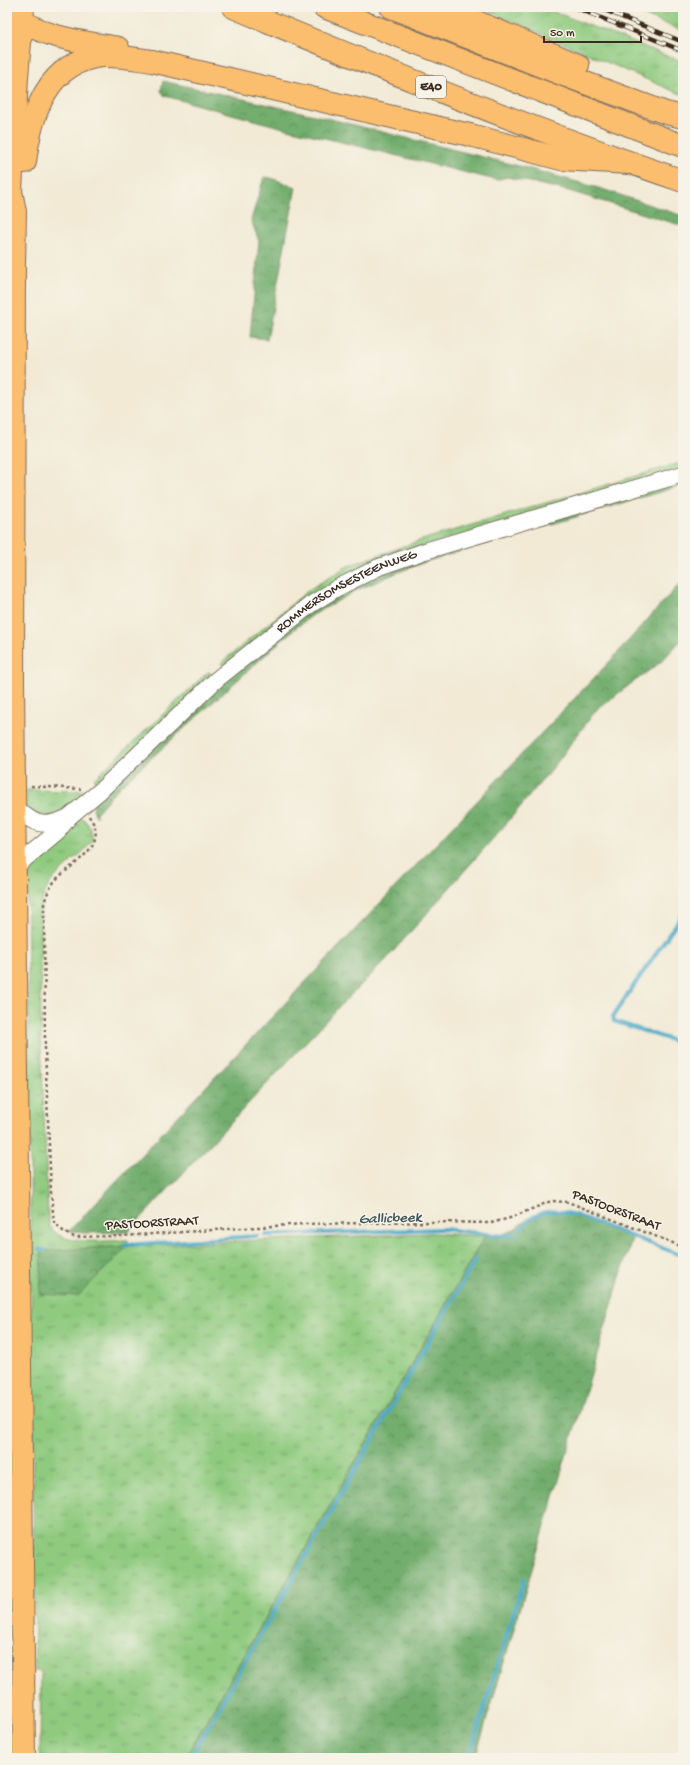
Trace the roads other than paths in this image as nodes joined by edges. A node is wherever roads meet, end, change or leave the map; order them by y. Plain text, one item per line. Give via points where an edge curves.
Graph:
1 (233, 7) edge
2 (324, 7) edge
3 (391, 7) edge
4 (442, 7) edge
5 (18, 12) edge
6 (152, 61) junction
7 (12, 80) edge
8 (683, 116) edge
9 (683, 146) edge
10 (629, 163) junction
11 (683, 182) edge
12 (15, 212) junction
13 (683, 474) edge
14 (14, 806) junction
15 (70, 816) junction
16 (15, 867) junction
17 (24, 1758) edge

1 - 10 highway, E40 via 349,56
2 - 9 highway, E40
3 - 8 highway via 564,75 666,113
4 - 8 highway via 668,104
5 - 6 highway via 44,32 126,50
5 - 7 highway
6 - 10 highway via 474,136 561,159
6 - 12 highway via 98,57 78,62 59,75 46,90 35,114
7 - 12 highway via 11,191
10 - 11 highway, E40
12 - 14 highway
13 - 15 street, ROMMERSOMSESTEENWEG via 425,551 379,567 337,588 310,605 216,680 100,791
14 - 15 street, ROMMERSOMSESTEENWEG via 27,818 42,825 59,822
14 - 16 highway
15 - 16 street, ROMMERSOMSESTEENWEG via 58,831
16 - 17 highway

